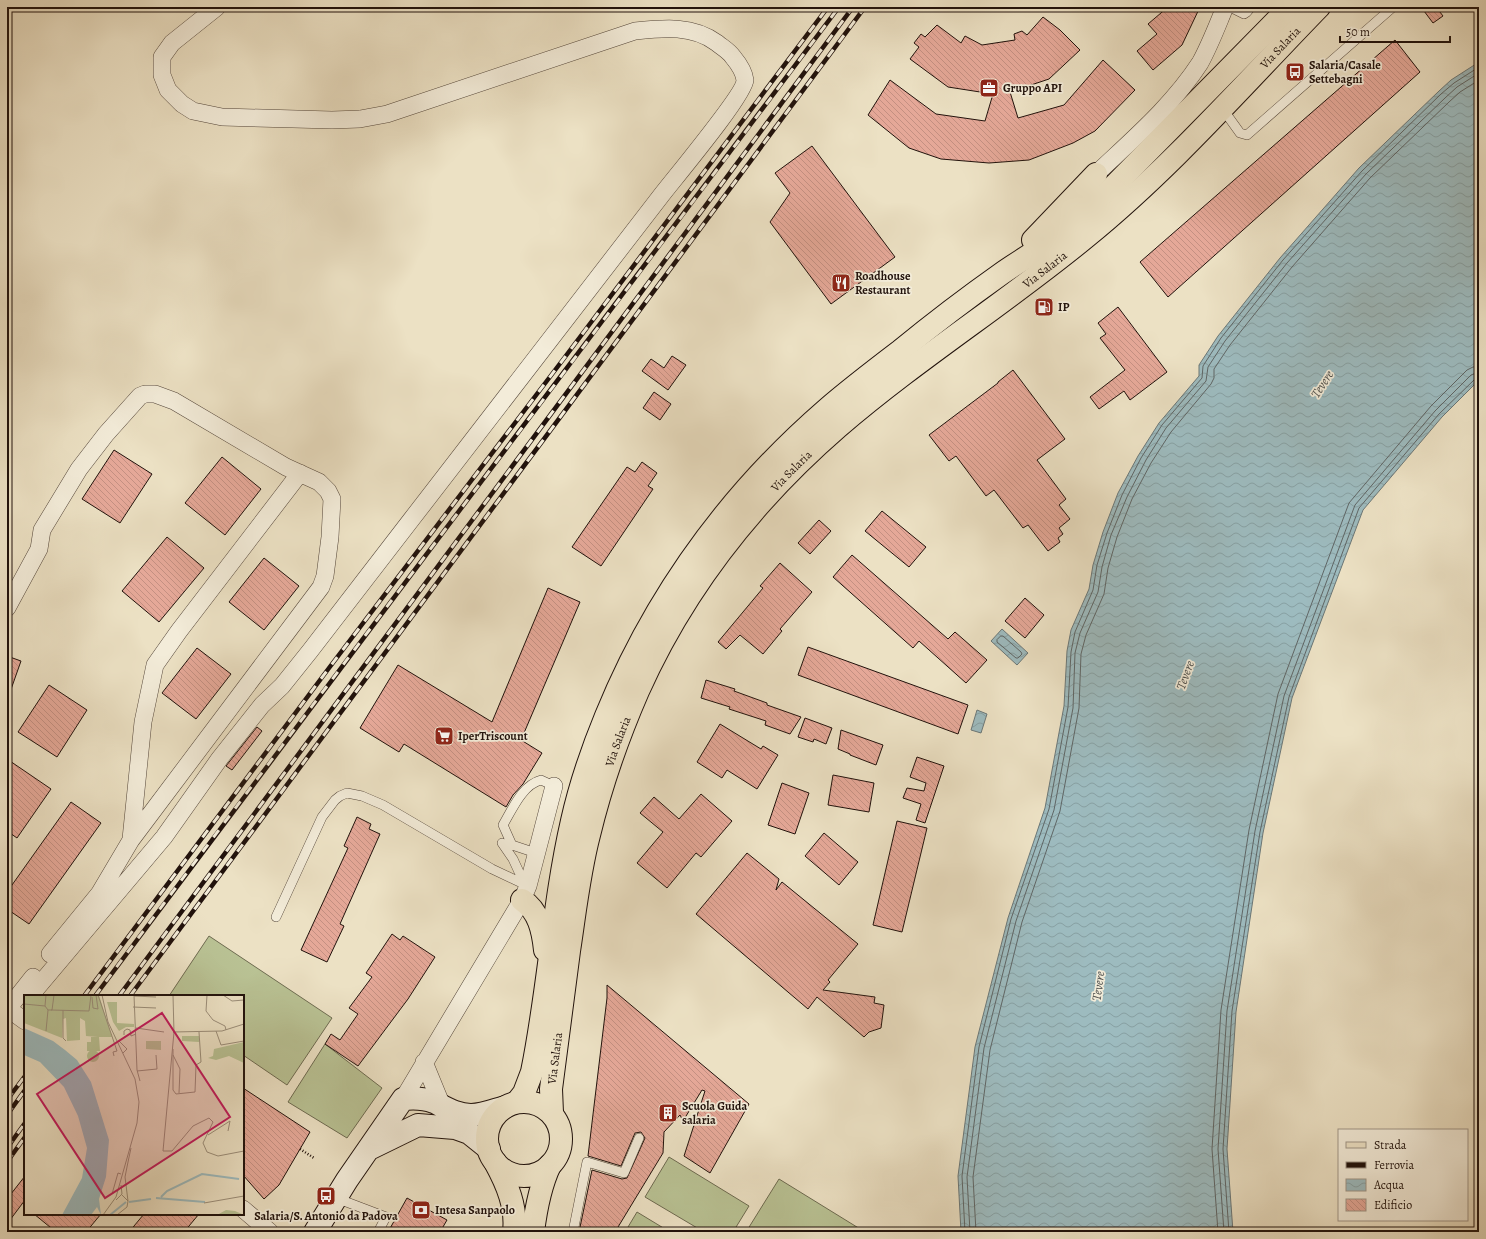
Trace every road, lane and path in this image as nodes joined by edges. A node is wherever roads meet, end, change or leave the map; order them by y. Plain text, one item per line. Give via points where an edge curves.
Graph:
1 (217, 7) edge
2 (1225, 7) edge
3 (1230, 7) edge
4 (1251, 7) edge
5 (1290, 7) edge
6 (1318, 7) edge
7 (1393, 7) edge
8 (1222, 108) junction
9 (1096, 174) joint
10 (1002, 274) junction
11 (300, 473) junction
12 (7, 608) edge
13 (554, 786) joint
14 (131, 840) junction
15 (512, 845) junction
16 (536, 853) junction
17 (525, 893) junction
18 (276, 917) dead end
19 (547, 973) junction
20 (31, 995) edge
21 (24, 1003) edge
22 (7, 1009) edge
23 (24, 1020) edge
24 (424, 1062) junction
25 (403, 1099) junction
26 (511, 1105) junction
27 (447, 1110) junction
28 (552, 1114) junction
29 (639, 1138) dead end
30 (300, 1150) dead end
31 (368, 1150) junction
32 (491, 1155) junction
33 (314, 1158) dead end
34 (550, 1165) junction
35 (336, 1198) junction
36 (244, 1210) edge
37 (270, 1232) edge
38 (315, 1232) edge
39 (378, 1232) edge
40 (514, 1232) edge
41 (533, 1232) edge
42 (573, 1232) edge

1 - 20 street via 172,43 162,57 162,75 168,90 182,104 193,111 222,117 332,120 360,119 387,114 635,31 666,28 693,31 714,41 730,52 745,80 741,91 716,125 310,651 220,758 164,837
2 - 9 street via 1200,62 1170,103
3 - 4 lane via 1244,14
5 - 10 main road, Via Salaria via 1107,193 1045,244
6 - 8 main road, Via Salaria
7 - 8 lane via 1247,135 1240,132
8 - 28 main road, Via Salaria via 1163,169 1089,235 873,398 815,448 750,514 696,586 640,687 612,756 588,836 576,904 551,1089
9 - 10 main road
10 - 19 main road, Via Salaria via 875,370 800,434 726,512 674,585 631,661 595,745 574,810 560,880
11 - 12 street via 174,401 155,394 140,396 79,469 42,530 39,549
11 - 14 street via 155,665 143,722
11 - 14 street via 319,482 332,499 324,582
13 - 15 lane via 541,780 536,781 521,796 503,825
13 - 16 street
14 - 22 street via 98,894
15 - 16 lane
15 - 17 lane via 502,843 514,859
16 - 17 street
17 - 18 lane via 492,869 383,805 347,793 335,800 325,811
17 - 19 main road via 538,919 544,940
17 - 24 street
19 - 26 main road, Via Salaria via 532,1072 524,1094
21 - 22 street
22 - 23 street
24 - 25 street
24 - 27 street via 440,1101
25 - 27 street via 414,1098 432,1102
25 - 31 street
26 - 27 street via 470,1115
26 - 28 main road via 529,1102 542,1106
26 - 32 main road via 497,1114 490,1124 487,1136
28 - 34 main road via 562,1135 561,1148
29 - 42 lane via 624,1173 587,1162
30 - 33 path
31 - 32 street via 418,1126 455,1128 469,1133
31 - 35 street
32 - 34 main road via 504,1170 516,1175 530,1176
32 - 40 main road via 512,1201 515,1215
34 - 41 main road via 540,1190
35 - 38 street
35 - 39 lane via 386,1217
36 - 37 street

